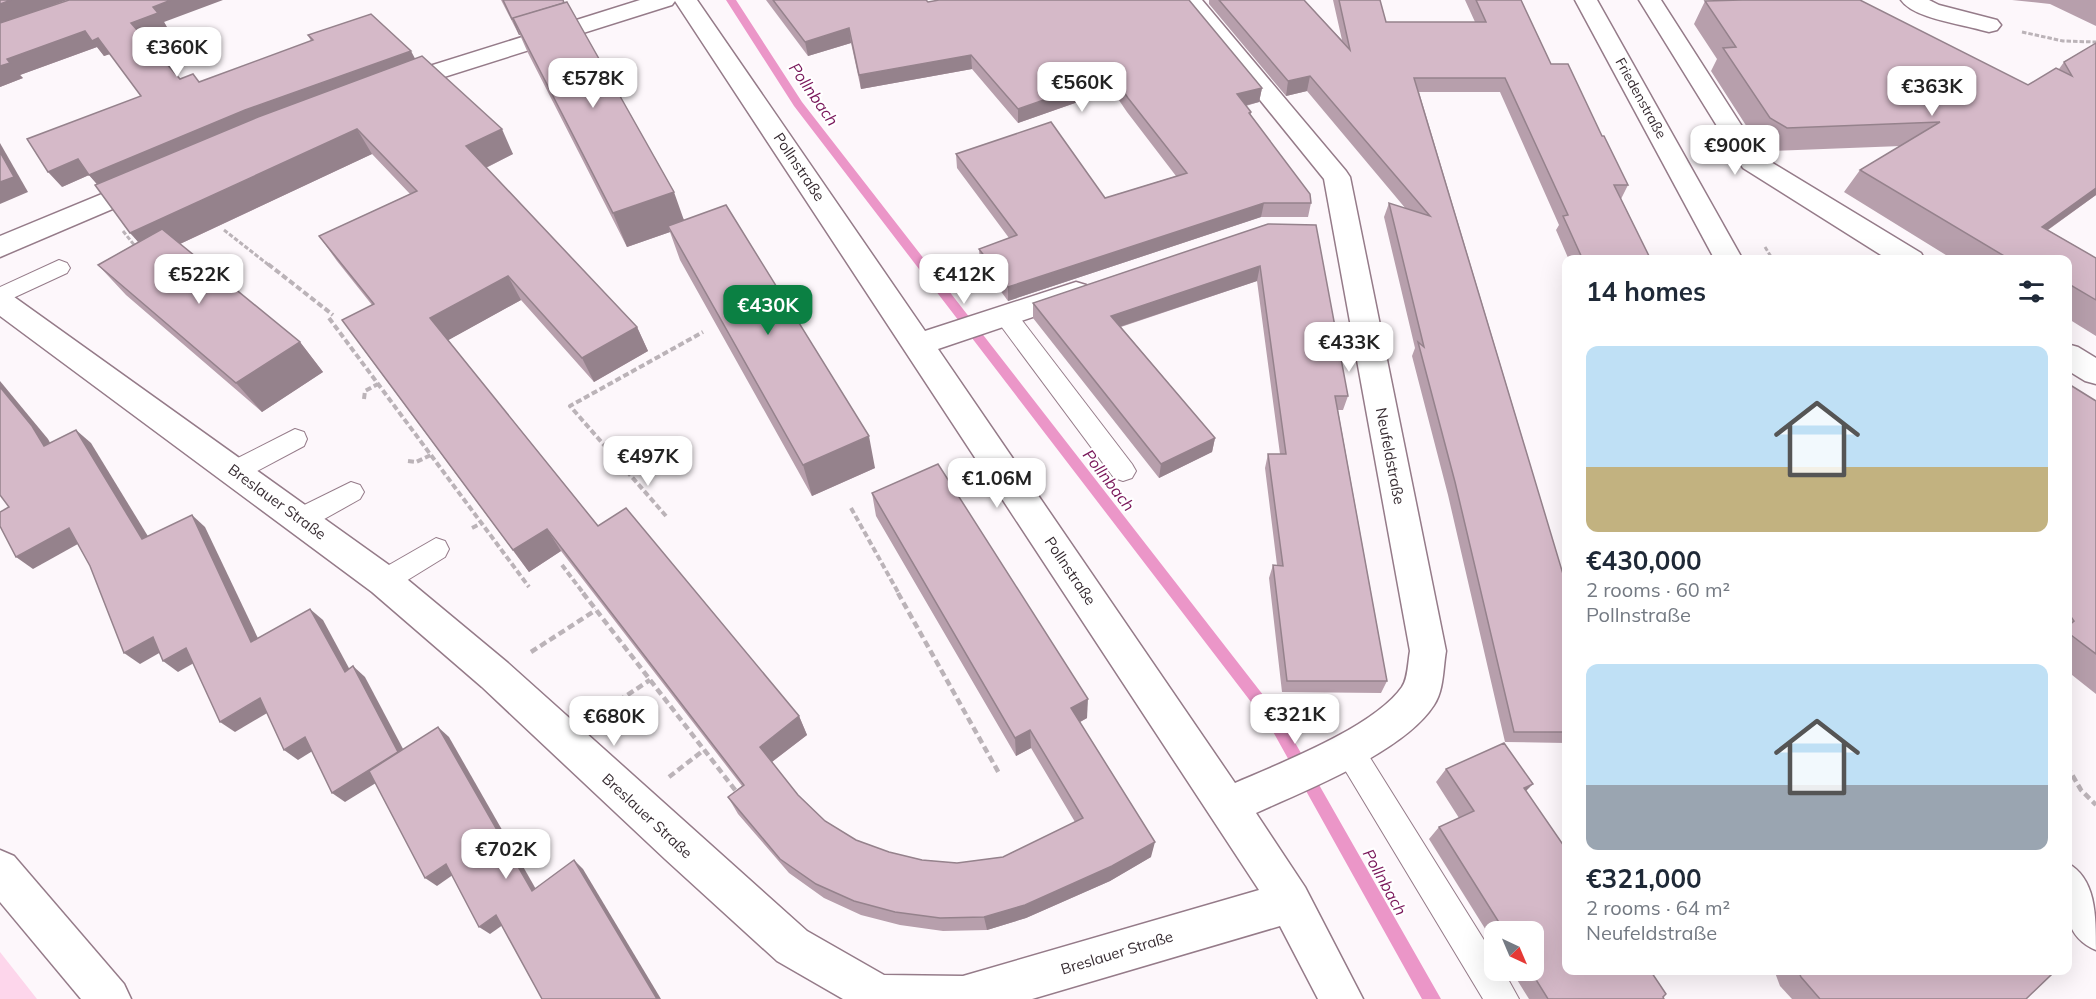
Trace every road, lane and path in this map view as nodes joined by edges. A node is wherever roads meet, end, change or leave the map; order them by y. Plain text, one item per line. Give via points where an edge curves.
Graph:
1 (664, 0) edge
2 (686, 0) edge
3 (1190, 0) edge
4 (1586, 0) edge
5 (1650, 0) edge
6 (1912, 0) edge
7 (1989, 25) joint
8 (2096, 42) edge
9 (371, 94) edge
10 (167, 176) edge
11 (102, 203) junction
12 (224, 230) dead end
13 (0, 247) edge
14 (136, 248) edge
15 (1726, 255) edge
16 (1903, 255) edge
17 (59, 268) dead end
18 (1106, 282) edge
19 (0, 296) edge
20 (0, 301) edge
21 (999, 318) junction
22 (703, 332) edge
23 (920, 344) junction
24 (2072, 358) edge
25 (2096, 373) edge
26 (378, 384) junction
27 (364, 399) dead end
28 (295, 439) dead end
29 (431, 455) junction
30 (408, 461) dead end
31 (235, 471) junction
32 (1123, 471) dead end
33 (351, 492) dead end
34 (851, 508) dead end
35 (666, 516) dead end
36 (301, 519) junction
37 (482, 523) junction
38 (472, 528) edge
39 (436, 549) dead end
40 (562, 566) edge
41 (384, 581) junction
42 (529, 586) dead end
43 (596, 610) junction
44 (495, 675) junction
45 (650, 680) junction
46 (562, 737) junction
47 (1340, 754) junction
48 (1000, 775) dead end
49 (2072, 775) edge
50 (741, 798) edge
51 (2096, 805) edge
52 (1228, 806) junction
53 (0, 870) edge
54 (2072, 891) edge
55 (1290, 902) junction
56 (2096, 928) edge
57 (109, 999) edge
58 (1341, 999) edge
59 (1502, 999) edge

1 - 9 street
2 - 23 street, Pollnstraße
3 - 47 street, Neufeldstraße via 1337,177 1334,229 1428,651 1421,693 1395,721
4 - 15 street, Friedenstraße
5 - 16 street via 1752,162
6 - 7 street via 1931,10
7 - 8 path via 2063,40
10 - 11 street
11 - 13 street
11 - 14 path
12 - 26 path via 331,317
17 - 19 lane
18 - 21 street
20 - 31 street, Breslauer Straße
21 - 23 street
21 - 32 lane
22 - 35 path via 570,406
23 - 52 street, Pollnstraße via 985,447
24 - 25 street
26 - 27 path via 365,391
26 - 29 path
28 - 31 lane
29 - 30 path
29 - 37 path
31 - 36 street, Breslauer Straße
33 - 36 lane
34 - 48 path
36 - 41 street, Breslauer Straße
37 - 38 path
37 - 42 path
39 - 41 lane
40 - 43 path
41 - 44 street, Breslauer Straße
43 - 44 path
43 - 45 path
44 - 46 street, Breslauer Straße
45 - 46 path
45 - 50 path
46 - 55 street, Breslauer Straße via 792,946 880,996 963,998
47 - 52 street, Neufeldstraße
47 - 59 lane
49 - 51 path
52 - 55 street, Pollnstraße
53 - 57 street
54 - 56 street
55 - 58 street, Pollnstraße

